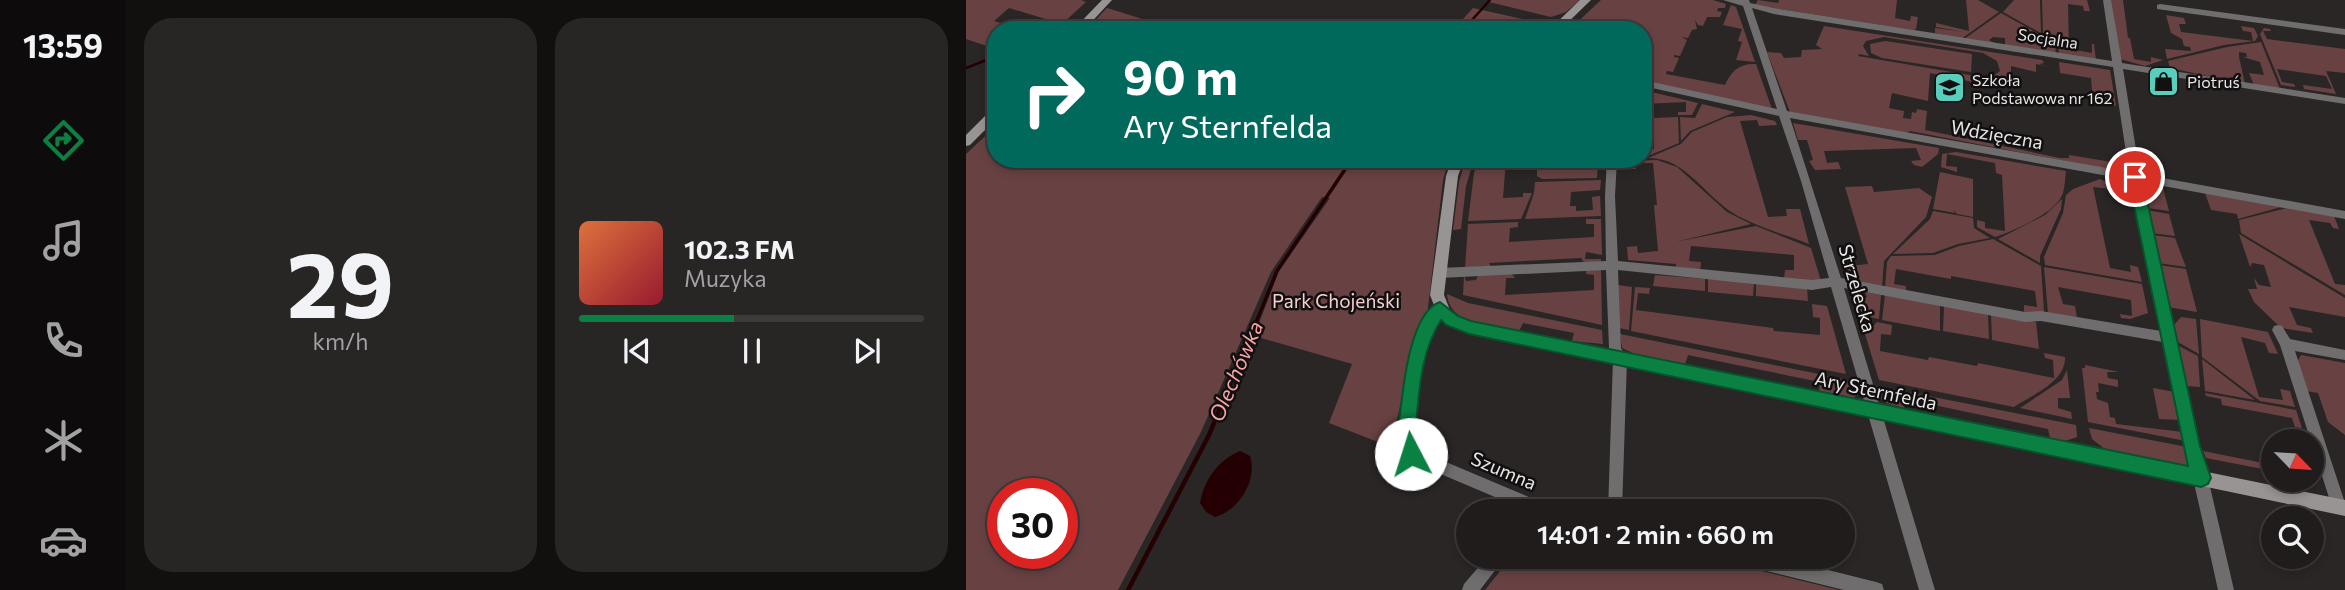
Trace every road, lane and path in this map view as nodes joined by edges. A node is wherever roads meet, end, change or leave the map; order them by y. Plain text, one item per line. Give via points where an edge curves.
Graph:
1 (1107, 0) edge
2 (1586, 0) edge
3 (1727, 0) edge
4 (2107, 0) edge
5 (1746, 3) edge
6 (2160, 7) dead end
7 (1087, 21) edge
8 (1564, 21) edge
9 (2345, 32) edge
10 (2117, 65) junction
11 (1652, 85) edge
12 (2345, 101) edge
13 (1785, 113) junction
14 (987, 121) edge
15 (966, 142) edge
16 (1455, 168) edge
17 (1612, 168) edge
18 (2135, 177) junction
19 (2345, 215) edge
20 (1613, 265) junction
21 (1440, 273) junction
22 (1836, 282) junction
23 (1440, 309) junction
24 (2278, 330) dead end
25 (2169, 338) junction
26 (2286, 344) junction
27 (2345, 355) edge
28 (1620, 359) junction
29 (1874, 411) junction
30 (1405, 445) joint
31 (2201, 478) junction
32 (1517, 499) edge
33 (1615, 499) edge
34 (2342, 507) edge
35 (1487, 569) edge
36 (1791, 569) edge
37 (1470, 590) edge
38 (1877, 590) edge
39 (1927, 590) edge
40 (2226, 590) edge

1 - 7 street
2 - 8 street
3 - 5 street
4 - 10 street
5 - 10 street, Socjalna
5 - 13 street, Strzelecka
6 - 9 street
10 - 12 street, Socjalna
10 - 18 street
11 - 13 street, Wdzięczna
13 - 18 street, Wdzięczna
13 - 22 street, Strzelecka
14 - 15 street
16 - 21 street
17 - 20 street
18 - 19 street, Wdzięczna
18 - 25 street
20 - 21 street
20 - 22 street via 1812,285
20 - 28 street via 1615,348
21 - 23 street
22 - 25 street
22 - 29 street, Strzelecka
23 - 28 street, Ary Sternfelda via 1462,326
23 - 30 street via 1421,340
24 - 26 street
25 - 31 street
26 - 27 street
26 - 34 street
28 - 29 street, Ary Sternfelda
28 - 33 street
29 - 31 street, Ary Sternfelda
29 - 39 street, Strzelecka
30 - 32 street, Szumna via 1415,456
31 - 34 street, Ary Sternfelda
31 - 40 street
35 - 37 street
36 - 38 street

